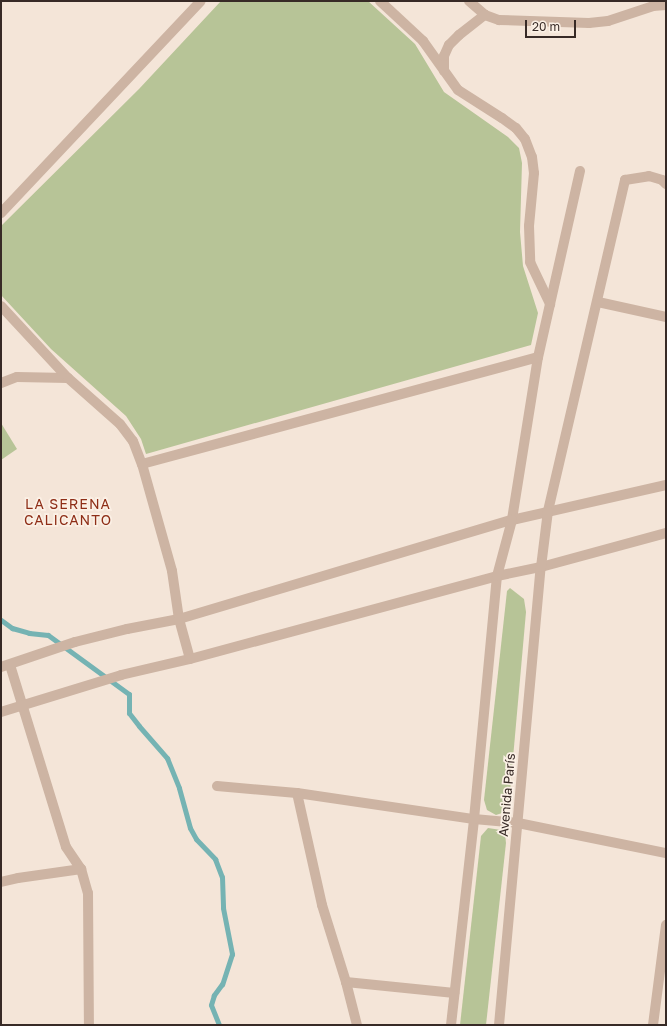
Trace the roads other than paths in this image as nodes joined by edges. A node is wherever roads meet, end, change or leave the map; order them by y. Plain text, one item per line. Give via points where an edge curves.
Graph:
1 (201, 1) edge
2 (380, 1) edge
3 (469, 1) edge
4 (666, 5) edge
5 (485, 15) junction
6 (444, 71) junction
7 (580, 171) dead end
8 (666, 184) edge
9 (1, 214) edge
10 (598, 302) junction
11 (550, 304) junction
12 (1, 306) edge
13 (666, 317) edge
14 (538, 357) junction
15 (68, 378) junction
16 (1, 382) edge
17 (142, 464) junction
18 (666, 485) edge
19 (548, 511) junction
20 (512, 520) junction
21 (666, 533) edge
22 (541, 567) junction
23 (497, 576) junction
24 (179, 619) junction
25 (190, 659) junction
26 (5, 666) edge
27 (22, 706) junction
28 (1, 712) edge
29 (217, 786) dead end
30 (297, 793) junction
31 (474, 819) junction
32 (518, 823) junction
33 (666, 853) edge
34 (81, 869) junction
35 (1, 882) edge
36 (666, 925) edge
37 (346, 982) junction
38 (454, 993) junction
39 (89, 1025) edge
40 (357, 1025) edge
41 (451, 1025) edge
42 (498, 1025) edge
43 (653, 1025) edge

1 - 9 street
2 - 6 street via 423,41
3 - 5 street
4 - 5 street via 653,6 588,24 498,20
5 - 6 street via 449,45 444,56
6 - 11 street via 458,90 516,128 525,140 532,157 534,173 529,226 530,262
7 - 11 street
8 - 10 street, Avenida París via 649,176 625,180
10 - 13 street
10 - 19 street, Avenida París
11 - 14 street
12 - 15 street
14 - 17 street
14 - 20 street
15 - 16 street via 17,377
15 - 17 street via 120,424 133,441
17 - 24 street via 172,570
18 - 19 street
19 - 20 street
19 - 22 street, Avenida París
20 - 23 street
20 - 24 street
21 - 22 street
22 - 23 street
22 - 32 street, Avenida París
23 - 25 street
23 - 31 street
24 - 25 street
24 - 26 street via 75,642
25 - 27 street via 121,675
26 - 27 street
27 - 28 street
27 - 34 street via 66,847
29 - 30 street
30 - 31 street
30 - 37 street via 322,905
31 - 32 street
31 - 38 street
32 - 33 street
32 - 42 street, Avenida París
34 - 35 street
34 - 39 street via 88,893
36 - 43 street
37 - 38 street
37 - 40 street
38 - 41 street

